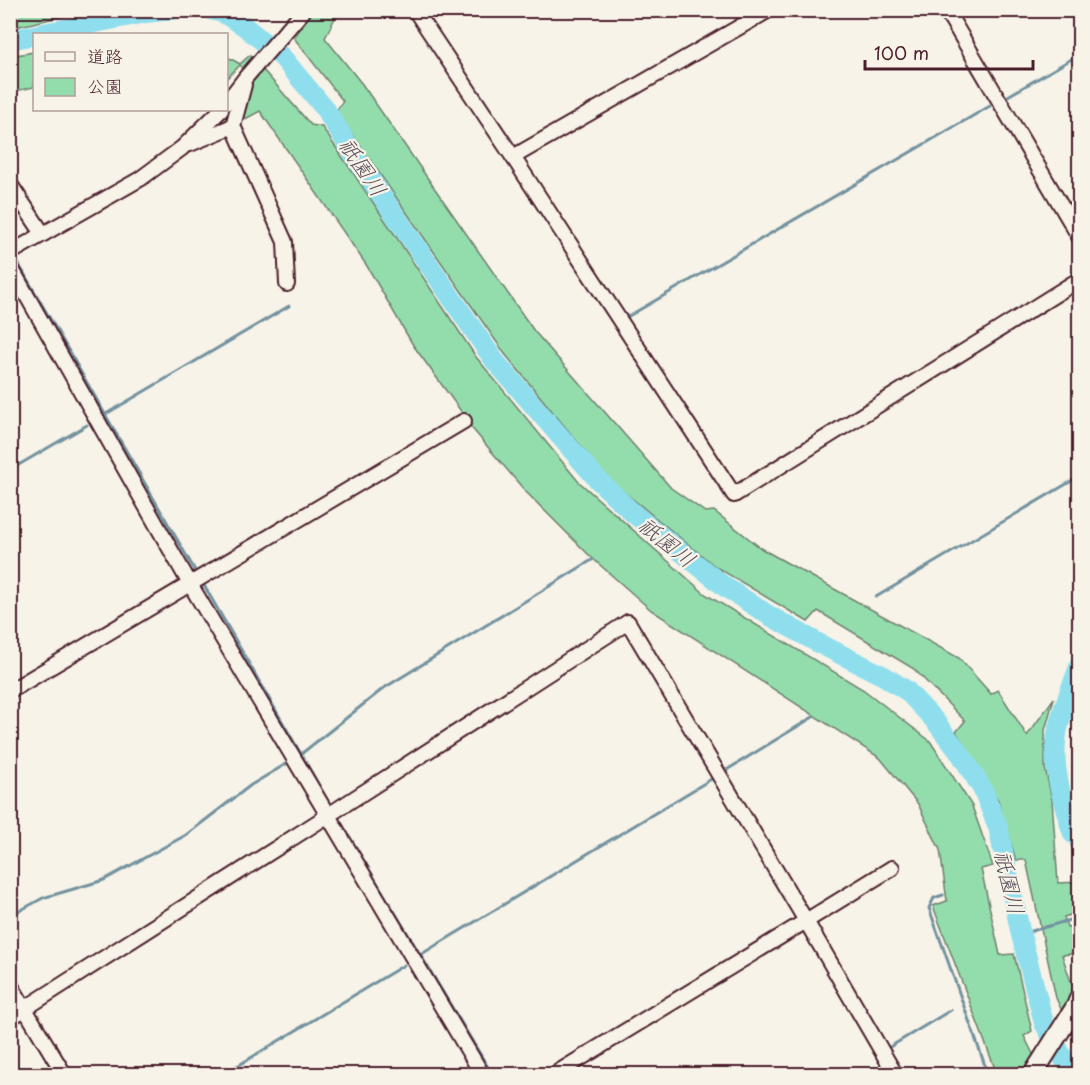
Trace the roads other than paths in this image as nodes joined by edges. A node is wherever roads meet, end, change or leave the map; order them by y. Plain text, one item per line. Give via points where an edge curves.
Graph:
1 (415, 10) edge
2 (769, 10) edge
3 (946, 10) edge
4 (297, 13) edge
5 (246, 77) junction
6 (228, 100) edge
7 (220, 111) edge
8 (233, 126) junction
9 (182, 148) junction
10 (513, 157) junction
11 (10, 184) edge
12 (43, 234) junction
13 (1080, 238) edge
14 (10, 253) edge
15 (10, 266) edge
16 (1080, 279) edge
17 (287, 284) dead end
18 (464, 421) dead end
19 (190, 584) junction
20 (10, 690) edge
21 (333, 813) junction
22 (892, 868) dead end
23 (806, 921) junction
24 (10, 984) edge
25 (1080, 996) edge
26 (26, 1009) junction
27 (10, 1018) edge
28 (64, 1074) edge
29 (482, 1074) edge
30 (555, 1074) edge
31 (895, 1074) edge
32 (1033, 1074) edge

1 - 10 street
2 - 10 street
3 - 13 street
4 - 5 street
5 - 6 street
5 - 8 street
7 - 9 street
8 - 9 street
8 - 17 street via 285,242
9 - 12 street via 140,179
10 - 16 street via 734,495
11 - 12 street
12 - 14 street
15 - 19 street
18 - 19 street
19 - 20 street
19 - 21 street
21 - 23 street via 628,622
21 - 26 street
21 - 29 street
22 - 23 street
23 - 30 street
23 - 31 street
24 - 26 street
25 - 32 main road
26 - 27 street
26 - 28 street

